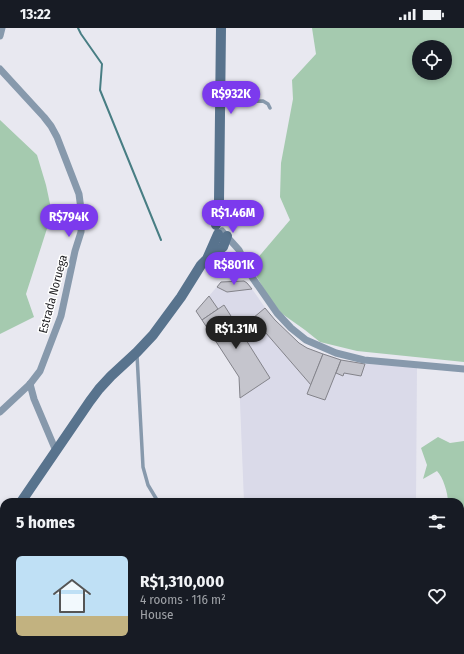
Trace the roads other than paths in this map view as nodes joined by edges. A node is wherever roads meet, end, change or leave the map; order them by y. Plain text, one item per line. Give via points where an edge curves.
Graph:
1 (2, 28) edge
2 (221, 28) edge
3 (0, 36) edge
4 (0, 69) edge
5 (220, 103) junction
6 (270, 108) dead end
7 (220, 231) junction
8 (204, 262) junction
9 (137, 352) junction
10 (464, 369) edge
11 (30, 384) junction
12 (0, 412) edge
13 (56, 452) junction
14 (24, 498) edge
15 (155, 498) edge
16 (371, 654) edge
17 (375, 654) edge

1 - 3 street
2 - 5 main road
4 - 11 street, Estrada Noruega via 51,126 79,194 82,217 81,232 61,316 40,371
5 - 6 lane via 263,101
5 - 7 main road
7 - 8 main road via 202,255
7 - 8 main road via 223,247
7 - 10 street via 239,250 252,277 277,313 306,340 336,353 364,360
8 - 9 main road via 159,328
9 - 13 main road via 99,389
9 - 15 lane via 143,467
11 - 12 street, Estrada Noruega
11 - 13 street
13 - 14 main road
16 - 17 street

